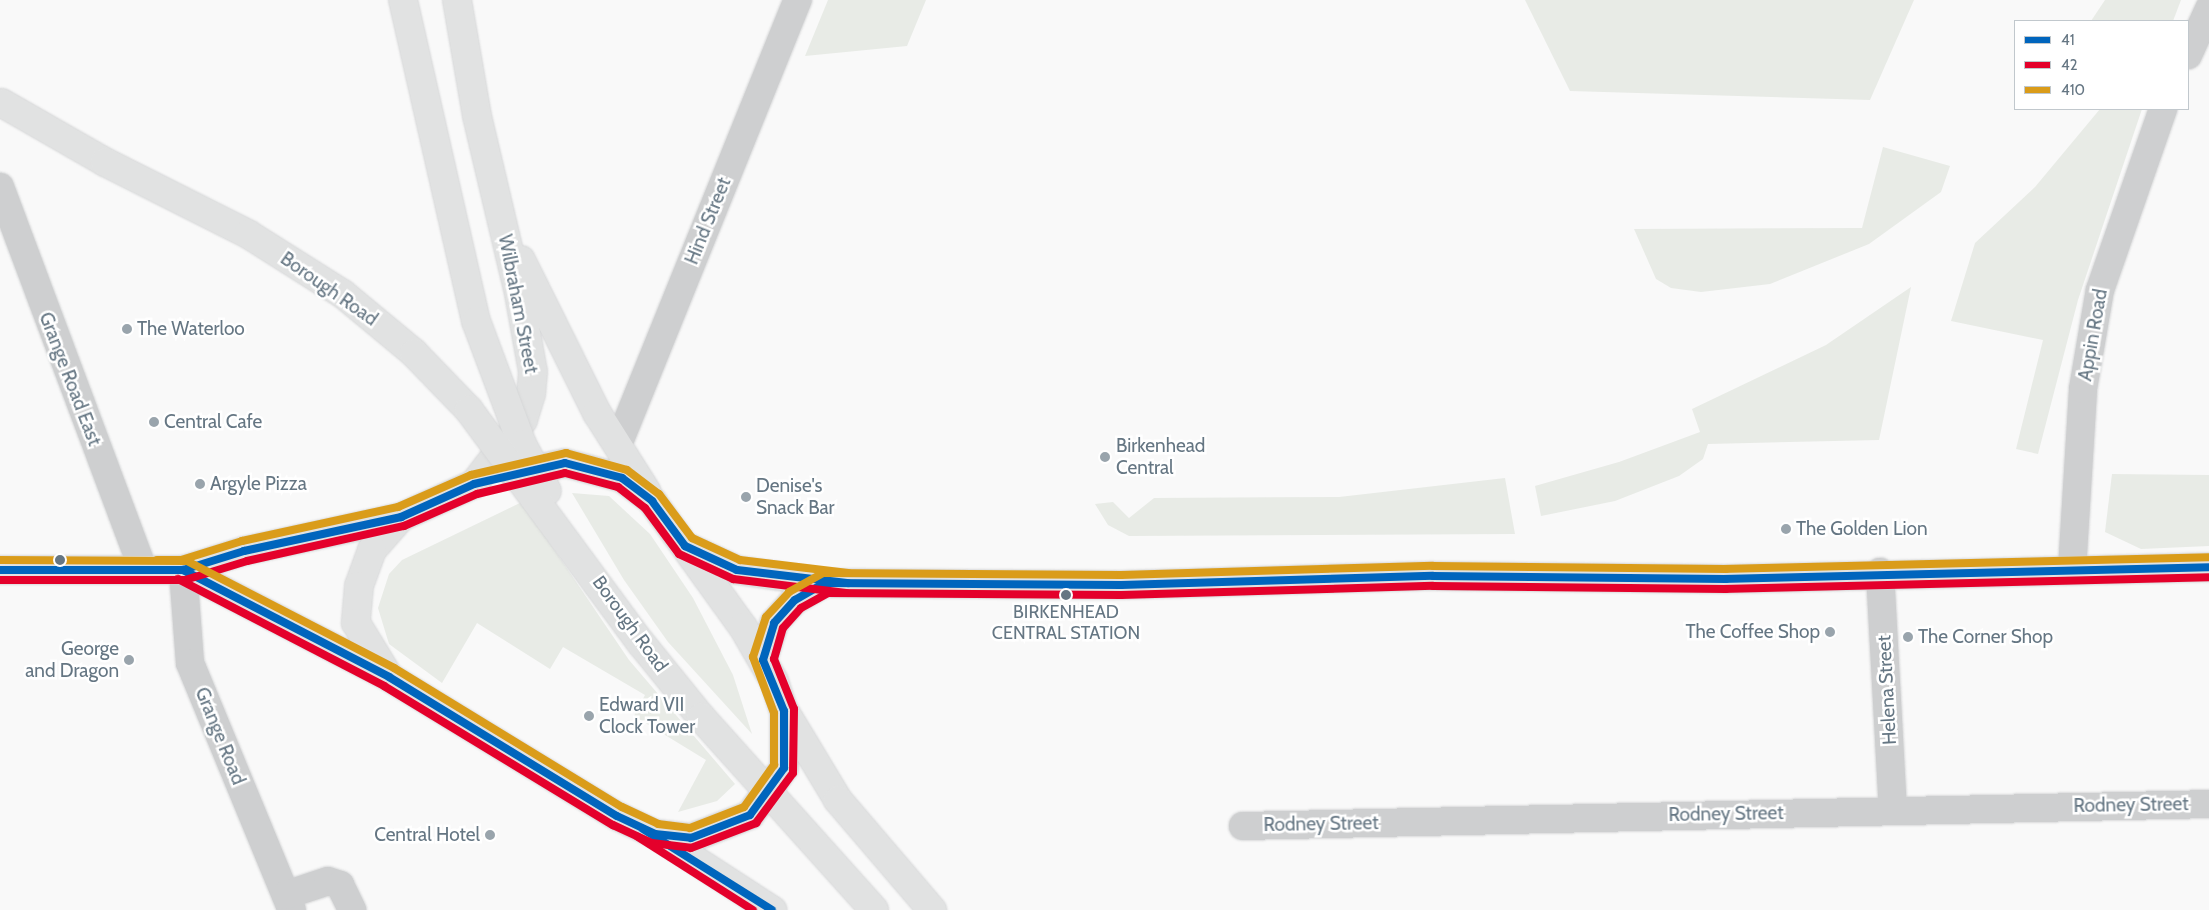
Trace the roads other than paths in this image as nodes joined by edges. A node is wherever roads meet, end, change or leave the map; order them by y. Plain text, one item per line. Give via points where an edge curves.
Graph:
1 (403, 0) edge
2 (457, 0) edge
3 (798, 0) edge
4 (2209, 9) edge
5 (2189, 53) edge
6 (1, 102) edge
7 (2163, 110) edge
8 (0, 188) edge
9 (502, 223) junction
10 (619, 442) junction
11 (474, 484) junction
12 (652, 501) junction
13 (401, 517) junction
14 (685, 546) junction
15 (585, 563) junction
16 (2209, 567) edge
17 (143, 569) junction
18 (0, 570) edge
19 (183, 570) junction
20 (2072, 570) junction
21 (1880, 572) junction
22 (825, 583) junction
23 (762, 660) junction
24 (389, 677) junction
25 (784, 711) junction
26 (2209, 804) edge
27 (1893, 809) junction
28 (1244, 826) dead end
29 (655, 834) junction
30 (289, 902) edge
31 (352, 910) edge
32 (772, 910) edge
33 (874, 910) edge
34 (932, 910) edge

1 - 15 main road, Borough Road, bridge via 416,74 476,320 522,444
2 - 9 main road via 477,116
3 - 10 street, Hind Street
4 - 5 street
6 - 15 main road, Borough Road, bridge via 105,162 248,234 343,294 414,353 469,410
7 - 20 street, Appin Road via 2100,290 2084,389
8 - 17 street, Grange Road East
9 - 10 main road, Wilbraham Street via 597,412
9 - 11 main road, Wilbraham Street via 533,372 531,394 523,420
10 - 12 main road, Wilbraham Street
11 - 12 main road via 565,463 622,478
11 - 13 main road, Wilbraham Street
12 - 14 main road
13 - 19 main road via 244,551
13 - 24 main road via 372,550 359,586 356,623
14 - 22 main road via 737,570
14 - 23 main road
15 - 33 main road, Borough Road, bridge via 641,643 702,717
16 - 20 main road
17 - 18 main road
17 - 19 main road
19 - 24 main road
19 - 30 street, Grange Road via 190,663
20 - 21 main road
21 - 22 main road via 1726,579 1432,576 1121,584
21 - 27 street, Helena Street
22 - 23 main road via 795,600 774,623
23 - 25 main road
24 - 29 main road via 617,816
25 - 29 main road via 784,768 750,815 691,838
25 - 34 main road via 838,800
26 - 27 street, Rodney Street
27 - 28 street, Rodney Street
29 - 32 main road
30 - 31 street, Grange Road via 328,882 340,885

